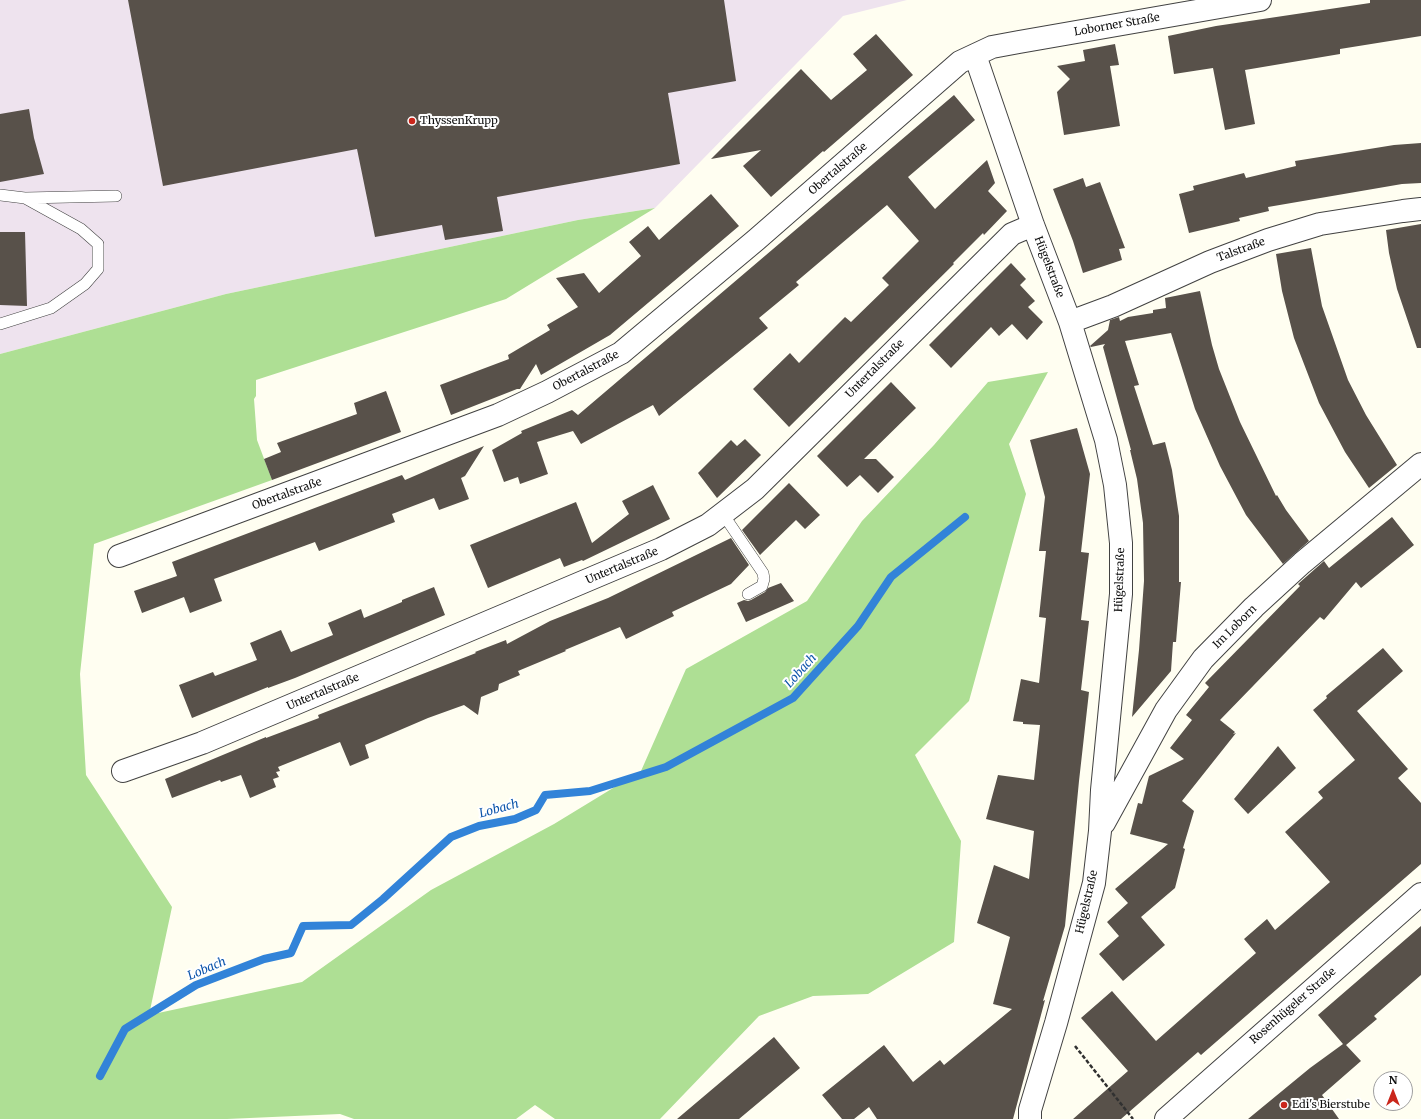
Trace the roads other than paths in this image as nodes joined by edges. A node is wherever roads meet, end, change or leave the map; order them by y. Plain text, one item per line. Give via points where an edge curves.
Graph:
1 (1260, 0) edge
2 (1217, 4) edge
3 (975, 54) junction
4 (0, 195) edge
5 (116, 196) dead end
6 (25, 198) junction
7 (1421, 209) edge
8 (1033, 225) junction
9 (1070, 322) junction
10 (0, 324) edge
11 (1421, 464) edge
12 (723, 514) junction
13 (119, 556) dead end
14 (748, 594) dead end
15 (123, 771) dead end
16 (1100, 831) junction
17 (1421, 894) edge
18 (1030, 1119) edge
19 (1166, 1119) edge

1 - 2 street, Loborner Straße
2 - 3 street, Loborner Straße via 1019,42
3 - 8 street, Hügelstraße
3 - 13 street, Obertalstraße via 960,62 756,240 620,353 498,415
4 - 6 lane
5 - 6 lane
6 - 10 lane via 81,229 98,244 98,269 85,284 51,308
7 - 9 street, Talstraße via 1320,224 1268,240
8 - 9 street, Hügelstraße
8 - 12 street, Untertalstraße via 1012,234 754,489
9 - 16 street, Hügelstraße via 1106,440 1115,485 1121,543 1121,594
11 - 16 street, Im Loborn via 1302,563 1203,659 1166,710
12 - 14 lane via 763,573 762,586
12 - 15 street, Untertalstraße via 708,525 661,549 209,740
16 - 18 street, Hügelstraße via 1094,883 1030,1110
17 - 19 street, Rosenhügeler Straße

